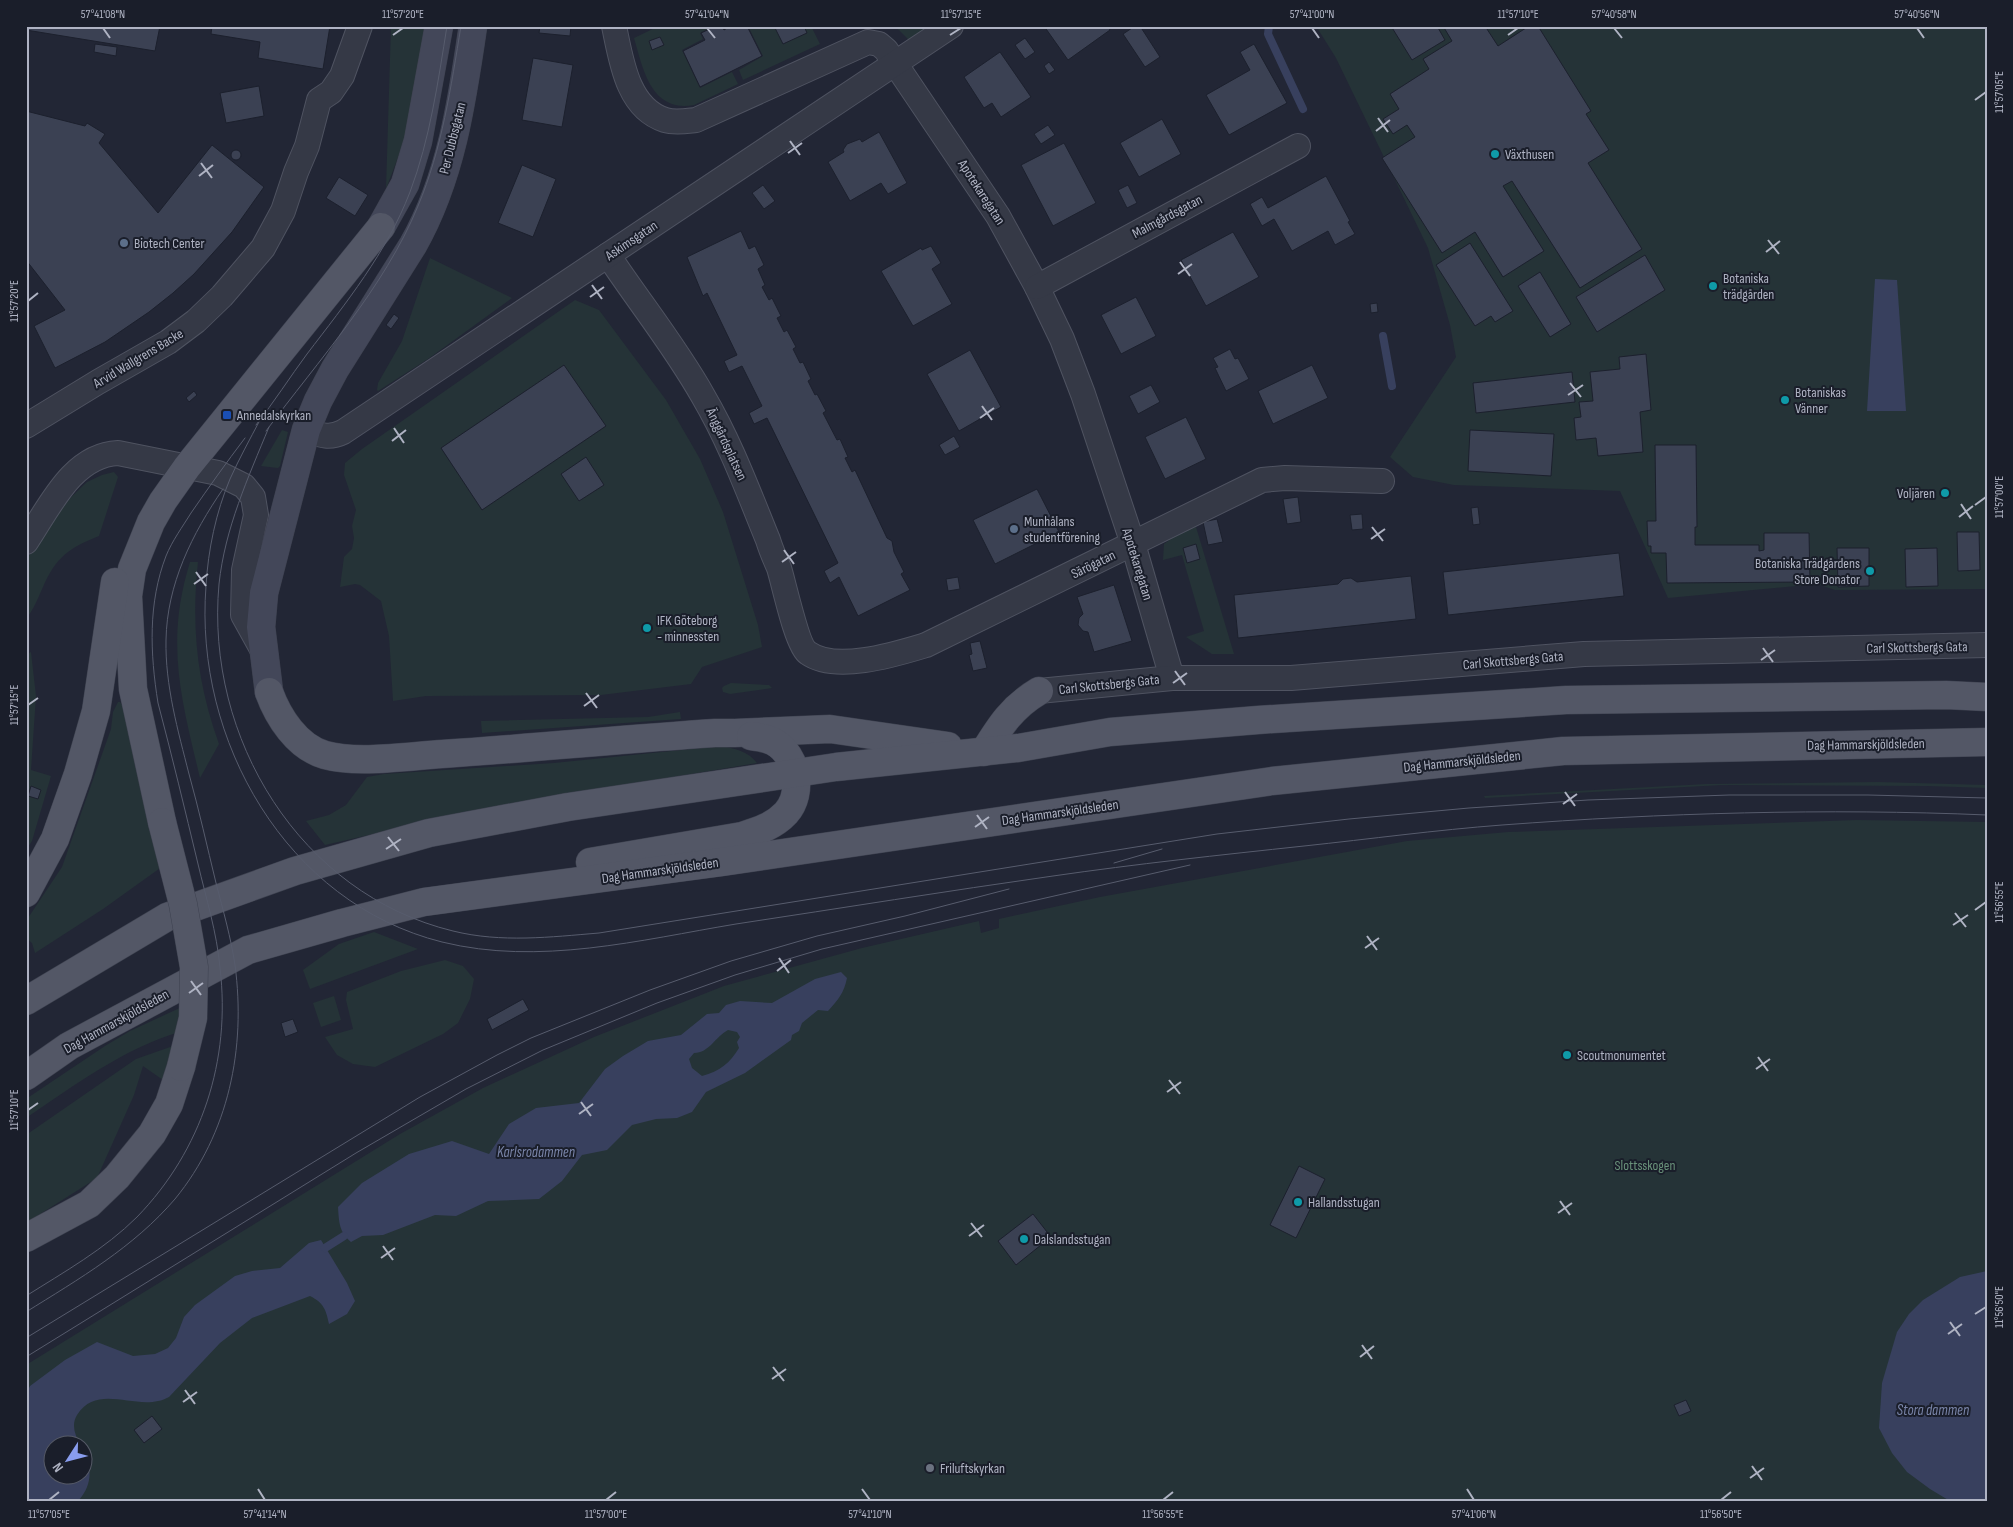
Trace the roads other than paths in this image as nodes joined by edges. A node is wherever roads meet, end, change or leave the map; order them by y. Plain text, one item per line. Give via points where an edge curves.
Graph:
1 (360, 26) edge
2 (439, 26) edge
3 (472, 26) edge
4 (614, 26) edge
5 (951, 26) edge
6 (896, 63) junction
7 (1298, 146) dead end
8 (608, 255) junction
9 (1037, 287) junction
10 (26, 426) edge
11 (306, 430) junction
12 (187, 467) junction
13 (1382, 481) dead end
14 (163, 501) junction
15 (26, 542) edge
16 (1133, 544) junction
17 (1987, 645) edge
18 (263, 651) junction
19 (807, 653) joint
20 (1172, 678) junction
21 (1987, 680) edge
22 (1039, 691) joint
23 (1946, 695) junction
24 (1987, 697) edge
25 (735, 734) junction
26 (1987, 742) edge
27 (984, 752) junction
28 (795, 774) junction
29 (511, 891) junction
30 (26, 893) edge
31 (26, 1000) edge
32 (26, 1076) edge
33 (26, 1238) edge

1 - 10 street, Arvid Wallgrens Backe via 342,76 331,92 319,100 307,146 283,211 263,248 196,321 168,342
2 - 12 main road via 418,142 405,184 380,227
3 - 11 main road, Per Dubbsgatan via 464,87 437,194 413,245 335,369
4 - 6 street, Apotekaregatan via 624,70 640,102 654,114 679,122 696,120 868,42 878,44
5 - 6 street, Askimsgatan
6 - 8 street, Askimsgatan
6 - 9 street, Apotekaregatan via 998,216
7 - 9 street, Malmgårdsgatan
8 - 11 street, Askimsgatan via 342,432 333,437
8 - 19 street, Änggårdsplatsen via 703,395 734,454 778,568 800,642
9 - 16 street, Apotekaregatan via 1080,386
11 - 18 main road, Per Dubbsgatan via 264,593
12 - 14 main road
12 - 15 street via 118,453 89,461 61,490
12 - 18 street via 218,473 244,486 254,497 256,514 244,570 243,615
13 - 16 street, Särögatan via 1262,480
14 - 30 main road via 139,520 118,565 96,710 56,840
14 - 33 main road, bridge via 132,569 128,596 133,689 183,904 194,967 193,1018 168,1104 152,1134 117,1177 89,1204
16 - 19 street, Särögatan via 926,645 854,661 835,662
16 - 20 street, Apotekaregatan
17 - 20 street, Carl Skottsbergs Gata via 1584,654 1291,678
18 - 25 main road, Per Dubbsgatan via 269,692 278,714 306,745 324,755 351,758 458,753
20 - 22 street, Carl Skottsbergs Gata
21 - 23 main road
22 - 27 main road via 1004,720
23 - 24 main road
23 - 27 main road via 1566,700 1126,731
25 - 27 main road via 830,729
25 - 28 main road via 774,742 790,758
26 - 29 main road, Dag Hammarskjöldsleden via 1562,751 1272,780
27 - 28 main road
28 - 29 main road via 794,801 777,822 764,829 742,836 561,867
28 - 31 main road via 568,806 439,831 295,870 166,917
29 - 32 main road, Dag Hammarskjöldsleden via 424,902 248,950 68,1046

